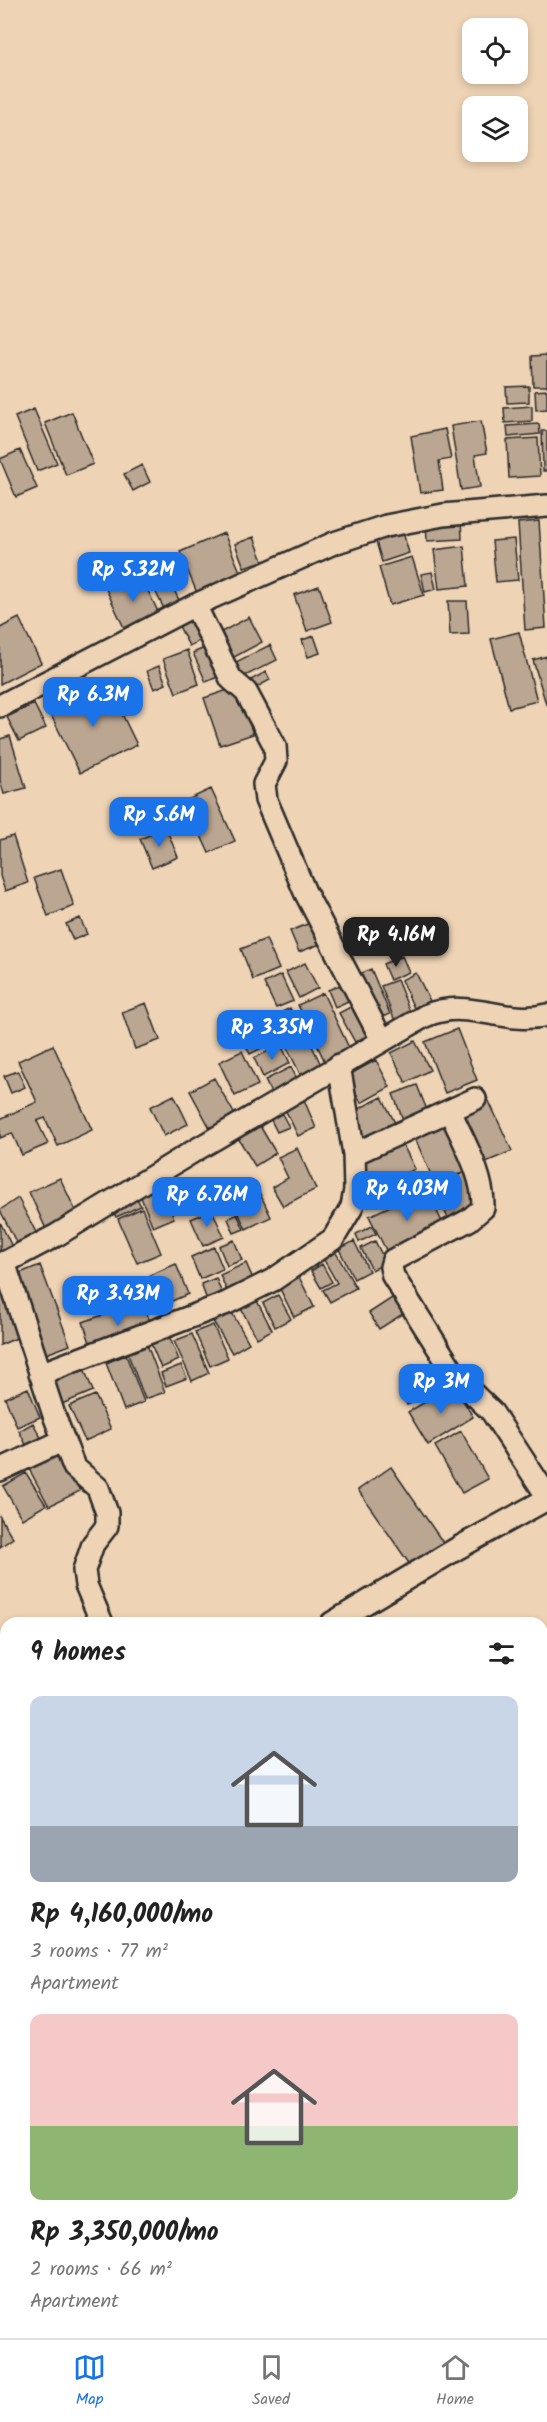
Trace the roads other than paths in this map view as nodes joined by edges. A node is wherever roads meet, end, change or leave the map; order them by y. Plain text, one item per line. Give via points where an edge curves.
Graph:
1 (547, 506) edge
2 (195, 605) junction
3 (0, 706) edge
4 (547, 1015) edge
5 (382, 1040) junction
6 (339, 1065) junction
7 (475, 1099) dead end
8 (450, 1111) junction
9 (354, 1154) junction
10 (2, 1263) edge
11 (40, 1374) junction
12 (63, 1440) junction
13 (0, 1470) edge
14 (547, 1497) edge
15 (99, 1617) edge
16 (342, 1617) edge

1 - 2 street via 443,515 386,525 334,543
2 - 3 street
2 - 5 street via 231,679 246,692 274,746 276,761 264,784 266,800 305,892
4 - 5 street via 527,1018 450,1008 425,1016
5 - 6 street
6 - 9 street
6 - 10 street via 57,1235
7 - 8 street
8 - 9 street
8 - 14 street via 480,1180 483,1208 469,1220 393,1260 390,1267 456,1378 492,1412
9 - 11 street via 352,1207 333,1239 314,1254 227,1304
10 - 11 street
11 - 12 street
12 - 13 street
12 - 15 street via 74,1467 98,1488 109,1518 93,1544 84,1570 86,1586
14 - 16 street

